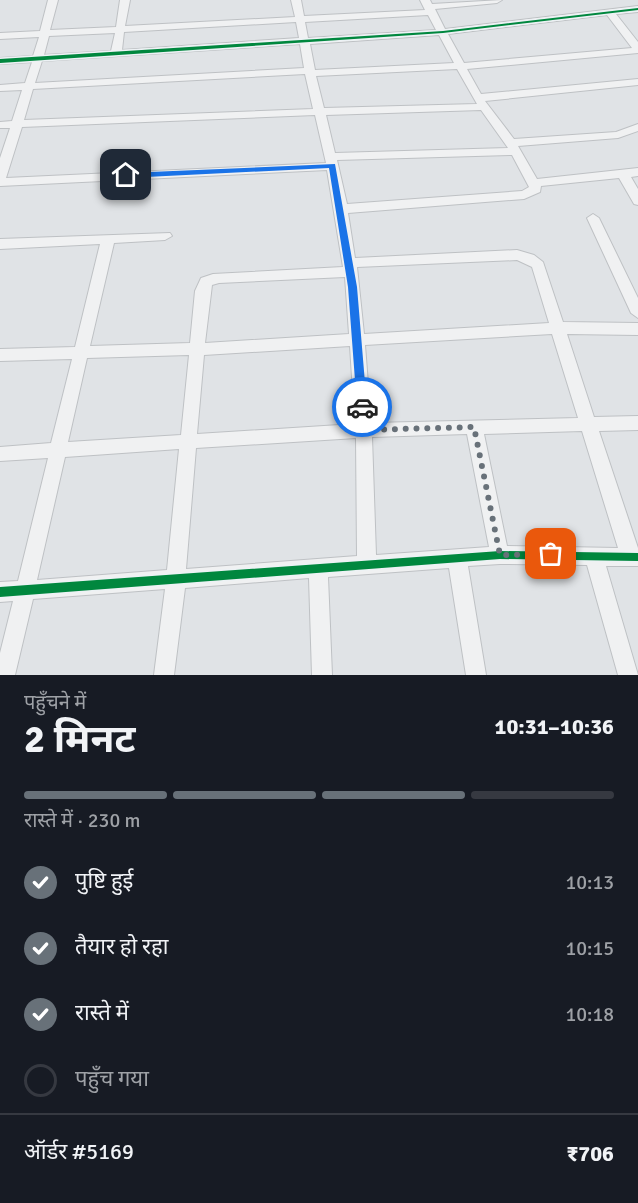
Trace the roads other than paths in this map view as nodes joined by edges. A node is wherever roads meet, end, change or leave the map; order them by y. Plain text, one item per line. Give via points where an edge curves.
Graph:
1 (53, 0) edge
2 (125, 0) edge
3 (296, 0) edge
4 (496, 0) edge
5 (428, 6) edge
6 (638, 9) edge
7 (610, 13) junction
8 (300, 20) junction
9 (120, 29) junction
10 (442, 32) junction
11 (45, 33) junction
12 (0, 36) edge
13 (304, 40) junction
14 (638, 50) edge
15 (116, 53) junction
16 (38, 58) junction
17 (0, 61) edge
18 (463, 66) junction
19 (310, 72) junction
20 (638, 82) edge
21 (29, 87) junction
22 (0, 88) edge
23 (482, 103) junction
24 (320, 112) junction
25 (17, 124) junction
26 (0, 125) edge
27 (638, 127) edge
28 (514, 147) junction
29 (332, 161) junction
30 (638, 172) edge
31 (622, 173) junction
32 (0, 180) edge
33 (534, 183) junction
34 (638, 201) edge
35 (341, 209) junction
36 (592, 218) dead end
37 (165, 236) dead end
38 (108, 238) junction
39 (1, 246) edge
40 (350, 267) junction
41 (638, 313) edge
42 (557, 328) junction
43 (638, 329) edge
44 (357, 341) junction
45 (198, 349) junction
46 (81, 353) junction
47 (0, 355) edge
48 (638, 423) edge
49 (586, 424) junction
50 (474, 427) junction
51 (364, 430) junction
52 (189, 443) junction
53 (57, 449) junction
54 (0, 454) edge
55 (500, 555) junction
56 (594, 556) junction
57 (634, 557) edge
58 (457, 558) junction
59 (367, 564) junction
60 (318, 568) junction
61 (176, 579) junction
62 (22, 591) junction
63 (0, 592) edge
64 (5, 675) edge
65 (164, 675) edge
66 (322, 675) edge
67 (476, 675) edge
68 (628, 675) edge

1 - 11 street
2 - 9 street
3 - 8 street
4 - 5 street
5 - 8 street
5 - 10 street
6 - 7 street
7 - 10 street
7 - 14 street
8 - 9 street
8 - 13 street
9 - 11 street
9 - 15 street
10 - 13 street
10 - 18 street
11 - 12 street
11 - 16 street
13 - 15 street
13 - 19 street
14 - 18 street
15 - 16 street
16 - 17 street
16 - 21 street
18 - 19 street
18 - 23 street
19 - 21 street
19 - 24 street
20 - 23 street
21 - 22 street
21 - 25 street
23 - 24 street
23 - 28 street
24 - 25 street
24 - 29 street
25 - 26 street
25 - 32 street
27 - 28 street via 618,135
28 - 29 street
28 - 33 street
29 - 32 street
29 - 35 street
30 - 31 street
31 - 33 street
31 - 34 street
33 - 35 street via 536,189 524,195
35 - 40 street
36 - 41 street
37 - 38 street
38 - 39 street
38 - 46 street
40 - 42 street via 517,255 529,258 538,265
40 - 44 street
40 - 45 street via 206,282
42 - 43 street
42 - 44 street
42 - 49 street
44 - 45 street
44 - 51 street
45 - 46 street
45 - 52 street
46 - 47 street
46 - 53 street
48 - 49 street
49 - 50 street
49 - 57 street
50 - 51 street
50 - 55 street
51 - 52 street
51 - 59 street
52 - 53 street
52 - 61 street
53 - 54 street
53 - 62 street
55 - 56 street
55 - 58 street
56 - 57 street
56 - 68 street
58 - 59 street
58 - 67 street
59 - 60 street
60 - 61 street
60 - 66 street
61 - 62 street
61 - 65 street
62 - 63 street
62 - 64 street

